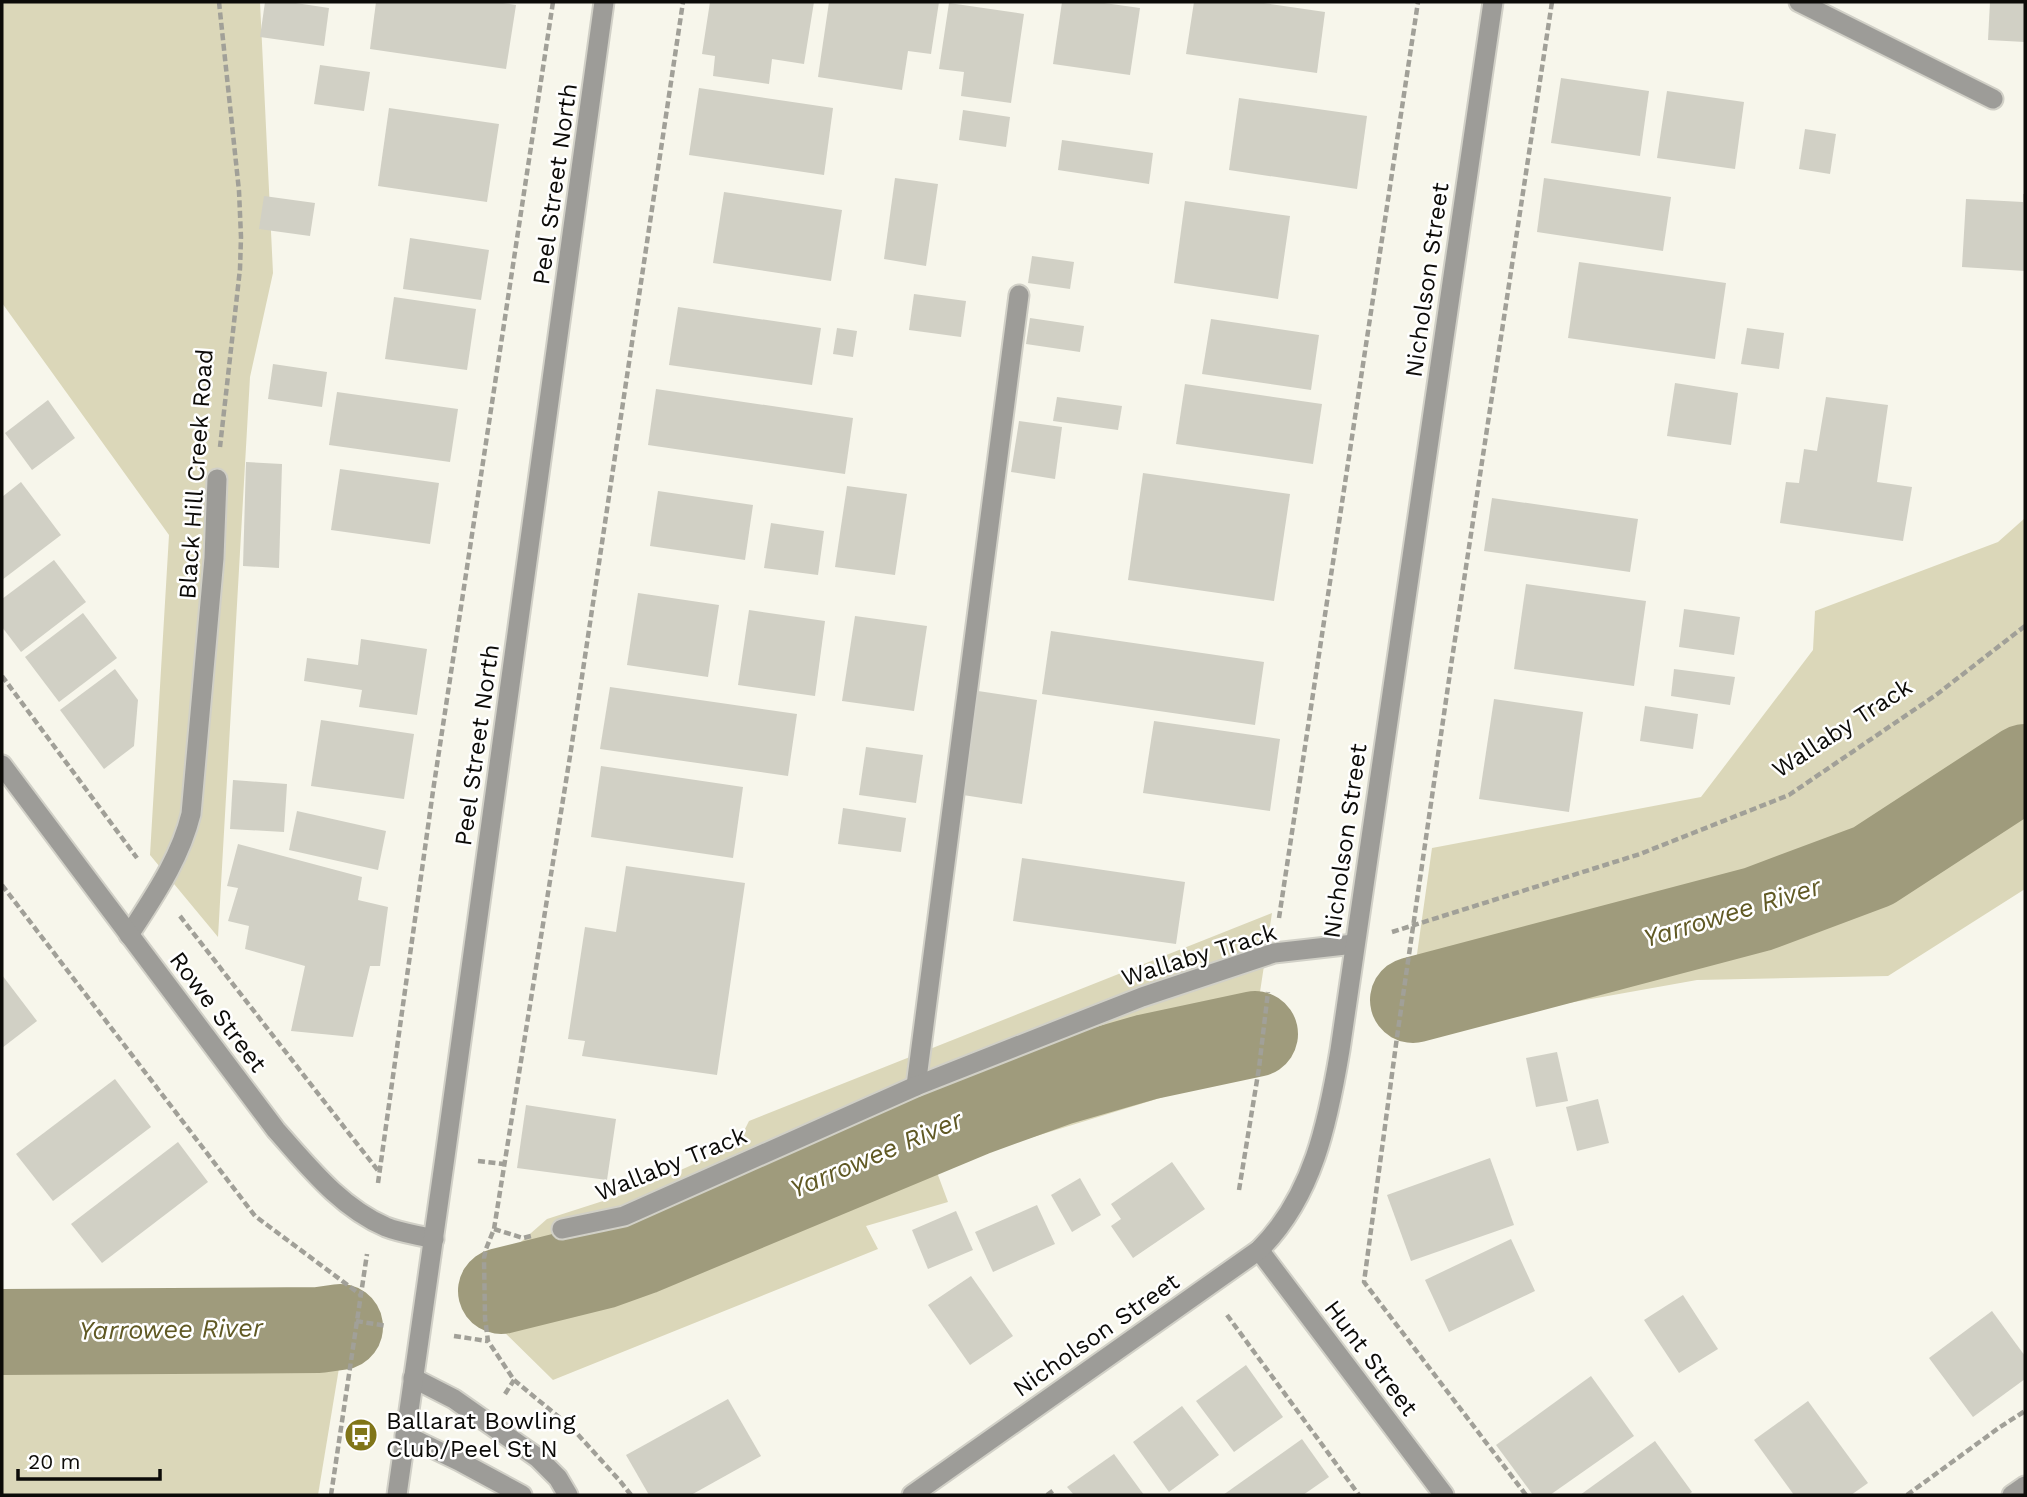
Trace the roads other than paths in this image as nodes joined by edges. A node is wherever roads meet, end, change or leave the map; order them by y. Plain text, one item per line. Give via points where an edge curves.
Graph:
1 (604, 2) edge
2 (1493, 2) edge
3 (1799, 2) edge
4 (1993, 99) dead end
5 (1018, 295) dead end
6 (217, 479) road end
7 (2, 765) edge
8 (129, 935) junction
9 (1354, 944) junction
10 (916, 1086) junction
11 (562, 1229) dead end
12 (433, 1239) junction
13 (1259, 1250) junction
14 (414, 1378) junction
15 (405, 1435) junction
16 (2025, 1486) edge
17 (397, 1495) edge
18 (522, 1495) edge
19 (568, 1495) edge
20 (912, 1495) edge
21 (1444, 1495) edge
22 (2012, 1495) edge

1 - 12 street, Peel Street North
2 - 9 street, Nicholson Street
3 - 4 street
5 - 10 street
6 - 8 street, Black Hill Creek Road via 215,558 191,814 181,848
7 - 8 street, Rowe Street
8 - 12 street, Rowe Street via 276,1130 338,1196 390,1228
9 - 10 street, Wallaby Track via 1274,953 1142,997
9 - 13 street, Nicholson Street via 1332,1100 1313,1164 1289,1214
10 - 11 street, Wallaby Track via 624,1216
12 - 14 street, Peel Street North
13 - 20 street, Nicholson Street
13 - 21 street, Hunt Street
14 - 15 street, Peel Street North
14 - 19 street via 454,1399 538,1458
15 - 17 street, Peel Street North
15 - 18 street
16 - 22 street

